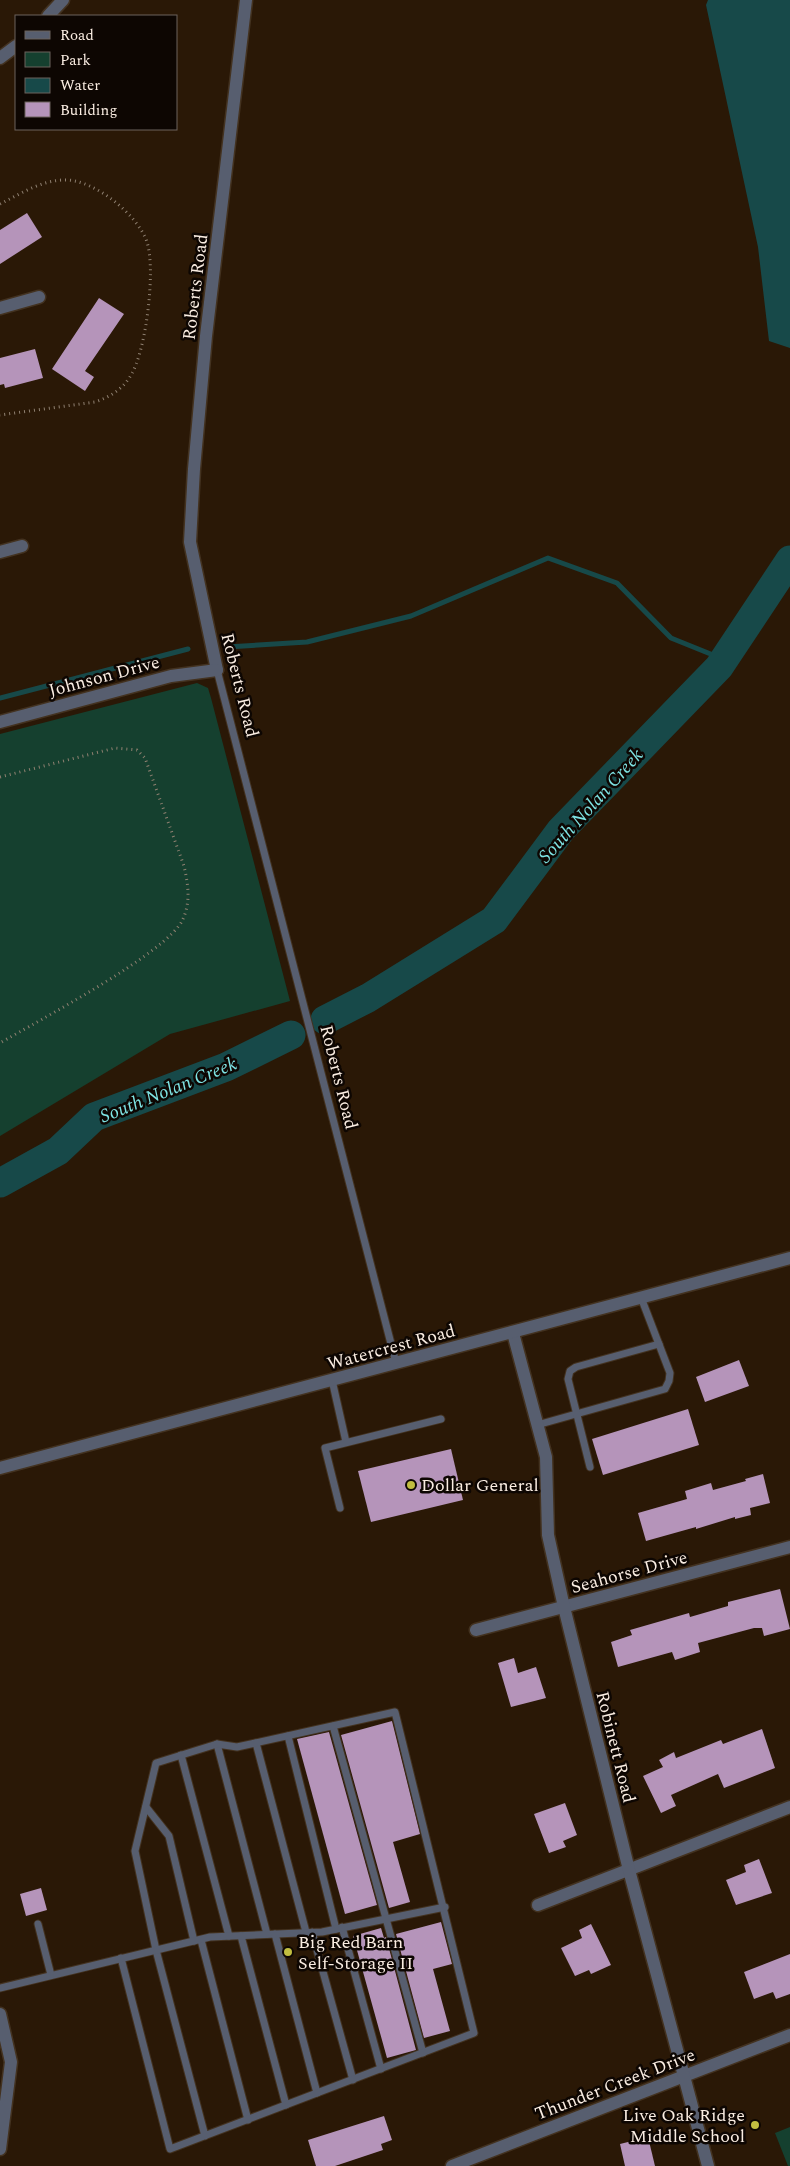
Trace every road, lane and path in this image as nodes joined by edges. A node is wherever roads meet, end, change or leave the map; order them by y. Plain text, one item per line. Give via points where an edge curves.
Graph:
1 (63, 0) edge
2 (246, 0) edge
3 (49, 15) edge
4 (15, 47) edge
5 (0, 58) edge
6 (0, 204) edge
7 (38, 297) dead end
8 (0, 308) edge
9 (0, 415) edge
10 (22, 546) dead end
11 (0, 552) edge
12 (217, 670) junction
13 (0, 722) edge
14 (0, 777) edge
15 (0, 1043) edge
16 (790, 1258) edge
17 (642, 1300) junction
18 (513, 1333) junction
19 (659, 1344) junction
20 (396, 1363) junction
21 (332, 1380) junction
22 (577, 1414) junction
23 (441, 1418) dead end
24 (537, 1425) junction
25 (346, 1442) junction
26 (590, 1467) dead end
27 (0, 1468) edge
28 (340, 1508) dead end
29 (790, 1547) edge
30 (564, 1607) junction
31 (476, 1630) dead end
32 (333, 1726) junction
33 (288, 1736) junction
34 (256, 1743) junction
35 (217, 1744) junction
36 (181, 1755) junction
37 (146, 1807) junction
38 (790, 1807) edge
39 (628, 1870) junction
40 (538, 1905) dead end
41 (445, 1907) junction
42 (384, 1918) junction
43 (38, 1924) dead end
44 (339, 1928) junction
45 (309, 1932) junction
46 (271, 1934) junction
47 (229, 1936) junction
48 (241, 1936) junction
49 (198, 1940) junction
50 (156, 1950) junction
51 (121, 1958) junction
52 (51, 1976) junction
53 (0, 1988) edge
54 (0, 2014) edge
55 (790, 2035) edge
56 (423, 2053) junction
57 (5, 2062) edge
58 (382, 2069) junction
59 (683, 2076) junction
60 (353, 2080) junction
61 (317, 2094) junction
62 (286, 2105) junction
63 (248, 2120) junction
64 (205, 2136) junction
65 (0, 2149) edge
66 (452, 2166) edge
67 (708, 2166) edge

1 - 3 street
2 - 12 street, Roberts Road via 206,336 190,542
4 - 5 street
6 - 9 path via 46,182 83,182 101,190 143,232 151,258 143,344 137,363 122,387 95,402
7 - 8 street
10 - 11 street
12 - 13 street, Johnson Drive via 171,676
12 - 20 lane, Roberts Road
14 - 15 path via 115,748 137,750 145,758 184,866 189,901 183,920 168,938 140,960
16 - 17 street, Watercrest Road
17 - 18 street, Watercrest Road
17 - 19 lane
18 - 20 street, Watercrest Road
18 - 24 street, Robinett Road
19 - 22 lane via 576,1367 570,1372 568,1379
19 - 22 lane via 670,1373 665,1389
20 - 21 street, Watercrest Road
21 - 25 lane
21 - 27 street, Watercrest Road
22 - 24 lane
22 - 26 lane
23 - 25 lane
24 - 30 street, Robinett Road via 546,1458 548,1536
25 - 28 lane via 325,1448
29 - 30 street, Seahorse Drive
30 - 31 street, Seahorse Drive
30 - 39 street, Robinett Road
32 - 33 lane
32 - 41 lane via 395,1712
32 - 42 lane
33 - 34 lane
33 - 44 lane
34 - 35 lane via 237,1747
34 - 45 lane
35 - 36 lane
35 - 46 lane
36 - 37 lane via 156,1763
36 - 47 lane
37 - 49 lane via 169,1836
37 - 50 lane via 135,1851
38 - 39 street
39 - 40 street
39 - 59 street, Robinett Road
41 - 42 lane
41 - 56 lane via 474,2033
42 - 44 lane
42 - 56 lane
43 - 52 lane
44 - 45 lane
44 - 58 lane
45 - 46 lane
45 - 60 lane
46 - 48 lane
46 - 61 lane
47 - 48 lane
47 - 49 lane
48 - 62 lane
49 - 50 lane
49 - 63 lane
50 - 51 lane
50 - 64 lane
51 - 52 lane
51 - 64 lane via 170,2149
52 - 53 lane
54 - 57 street
55 - 59 street, Thunder Creek Drive
56 - 58 lane
57 - 65 street
58 - 60 lane
59 - 66 street, Thunder Creek Drive
59 - 67 street, Robinett Road
60 - 61 lane
61 - 62 lane
62 - 63 lane
63 - 64 lane

